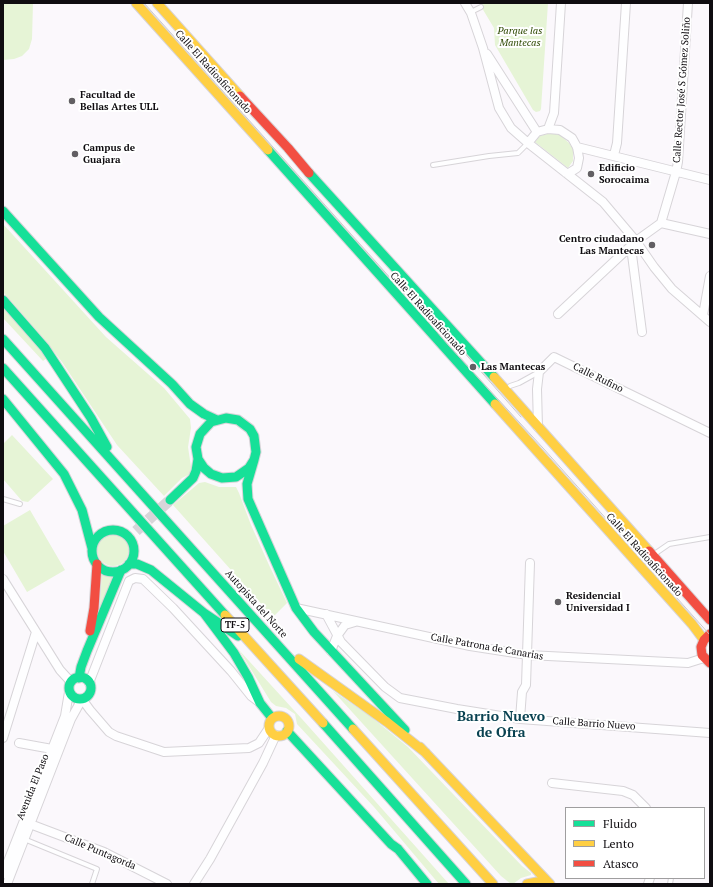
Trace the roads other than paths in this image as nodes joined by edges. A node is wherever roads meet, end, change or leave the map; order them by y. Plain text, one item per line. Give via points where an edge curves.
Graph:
1 (136, 3) edge
2 (157, 3) edge
3 (465, 3) edge
4 (561, 3) edge
5 (626, 3) edge
6 (688, 3) edge
7 (481, 7) dead end
8 (471, 12) junction
9 (483, 48) junction
10 (554, 113) junction
11 (548, 129) junction
12 (560, 130) junction
13 (538, 132) junction
14 (528, 143) junction
15 (577, 147) junction
16 (614, 155) junction
17 (433, 165) dead end
18 (577, 168) junction
19 (676, 172) junction
20 (566, 173) junction
21 (710, 180) edge
22 (577, 182) junction
23 (3, 211) edge
24 (661, 223) junction
25 (710, 234) edge
26 (634, 244) junction
27 (710, 276) edge
28 (3, 300) edge
29 (558, 314) dead end
30 (707, 318) edge
31 (642, 332) dead end
32 (3, 340) edge
33 (3, 368) edge
34 (539, 372) junction
35 (510, 386) dead end
36 (3, 399) edge
37 (190, 404) junction
38 (217, 420) junction
39 (538, 427) junction
40 (710, 433) edge
41 (200, 434) junction
42 (198, 459) junction
43 (254, 460) junction
44 (118, 467) junction
45 (211, 474) junction
46 (193, 478) junction
47 (3, 499) edge
48 (170, 500) tunnel mouth
49 (20, 504) dead end
50 (710, 537) edge
51 (92, 548) junction
52 (653, 556) junction
53 (530, 563) dead end
54 (97, 564) junction
55 (130, 564) junction
56 (121, 570) junction
57 (3, 579) edge
58 (296, 608) junction
59 (204, 613) junction
60 (326, 614) junction
61 (710, 620) edge
62 (356, 622) junction
63 (36, 632) junction
64 (337, 636) junction
65 (707, 637) edge
66 (279, 646) junction
67 (256, 648) junction
68 (87, 651) junction
69 (331, 651) junction
70 (528, 656) junction
71 (707, 660) edge
72 (75, 680) junction
73 (89, 683) junction
74 (69, 692) junction
75 (82, 699) junction
76 (260, 703) junction
77 (272, 718) junction
78 (520, 719) junction
79 (273, 731) junction
80 (287, 731) junction
81 (710, 733) edge
82 (3, 738) edge
83 (19, 743) dead end
84 (52, 749) junction
85 (426, 753) junction
86 (552, 783) dead end
87 (645, 807) edge
88 (30, 824) junction
89 (24, 839) junction
90 (391, 844) junction
91 (3, 874) edge
92 (6, 884) edge
93 (92, 884) edge
94 (167, 884) edge
95 (194, 884) edge
96 (418, 884) edge
97 (427, 884) edge
98 (466, 884) edge
99 (493, 884) edge
100 (527, 884) edge
101 (545, 884) edge
102 (550, 884) edge

1 - 65 main road, Calle El Radioaficionado via 687,618
2 - 39 main road, Calle El Radioaficionado
3 - 8 street
4 - 10 street
5 - 16 street via 617,143
6 - 19 street, Calle Rector José S Gómez Soliño
7 - 8 lane
8 - 9 street
9 - 13 street
9 - 14 street via 500,108 511,128
10 - 11 street
10 - 12 street
11 - 12 street
11 - 13 street
12 - 15 street via 572,138
13 - 14 street
14 - 17 lane via 518,153
14 - 20 street
15 - 16 street
15 - 18 street
16 - 19 street
18 - 20 street
18 - 22 street
19 - 21 street
19 - 24 street, Calle Rector José S Gómez Soliño
20 - 22 street
22 - 26 street via 603,202
23 - 37 main road via 99,316
24 - 25 street
24 - 26 street
26 - 29 street
26 - 30 street via 672,289
26 - 31 street
27 - 30 street
28 - 44 main road via 45,348 91,418
32 - 44 main road, Autopista del Norte / TF-5
33 - 67 main road, TF-5
34 - 35 lane
34 - 39 street
34 - 40 street, Calle Rufino via 554,357
36 - 51 main road via 64,474 82,510
37 - 38 main road
37 - 41 main road via 198,420
38 - 41 main road
38 - 43 main road via 232,419 250,429 256,444
39 - 52 main road, Calle El Radioaficionado
41 - 42 main road via 196,447
42 - 45 main road
42 - 46 main road
43 - 45 main road via 249,468 236,477 222,478
43 - 58 main road via 246,484 248,499
44 - 66 main road, Autopista del Norte / TF-5
45 - 46 main road
46 - 48 main road
47 - 49 lane
50 - 52 lane via 669,544
51 - 54 main road
51 - 55 main road via 103,532 116,530 132,534 134,547
52 - 61 main road, Calle El Radioaficionado
53 - 70 street
54 - 56 main road via 108,571
54 - 68 main road via 94,608
55 - 56 main road
55 - 59 main road via 151,570
56 - 68 main road
57 - 63 street
58 - 60 street, Calle Patrona de Canarias
58 - 69 main road
59 - 67 main road
59 - 76 main road via 234,653
60 - 62 street, Calle Patrona de Canarias
60 - 64 street, Calle Barrio Nuevo
62 - 64 street via 345,625
62 - 70 street, Calle Patrona de Canarias
63 - 72 street via 60,670
63 - 82 street
64 - 69 street
64 - 78 street, Calle Barrio Nuevo via 385,687 400,698
65 - 71 main road via 701,651
66 - 85 main road via 387,722
66 - 99 main road, Autopista del Norte / TF-5
67 - 98 main road, TF-5
68 - 72 main road
69 - 85 main road
70 - 71 street, Calle Patrona de Canarias via 688,663
70 - 78 street
72 - 73 main road via 84,679
72 - 74 main road
73 - 75 main road via 90,692
73 - 76 street via 129,581 136,578 144,579 173,608
74 - 75 main road via 73,697
74 - 84 street, Avenida El Paso via 64,716
75 - 79 street via 109,732 164,752 249,748
75 - 88 street, Avenida El Paso
76 - 77 main road
77 - 79 main road via 269,723
77 - 80 main road via 281,716 286,719 289,725
78 - 81 street, Calle Barrio Nuevo
79 - 80 main road via 282,735
79 - 95 street via 263,763
80 - 90 main road
83 - 84 street
84 - 91 street, Avenida El Paso
85 - 102 main road
86 - 87 street via 622,791 633,795
88 - 89 street, Avenida El Paso
88 - 94 street, Calle Puntagorda via 104,852
89 - 92 street, Avenida El Paso
89 - 93 lane via 96,869
90 - 96 main road via 395,855
90 - 97 main road
100 - 101 main road

